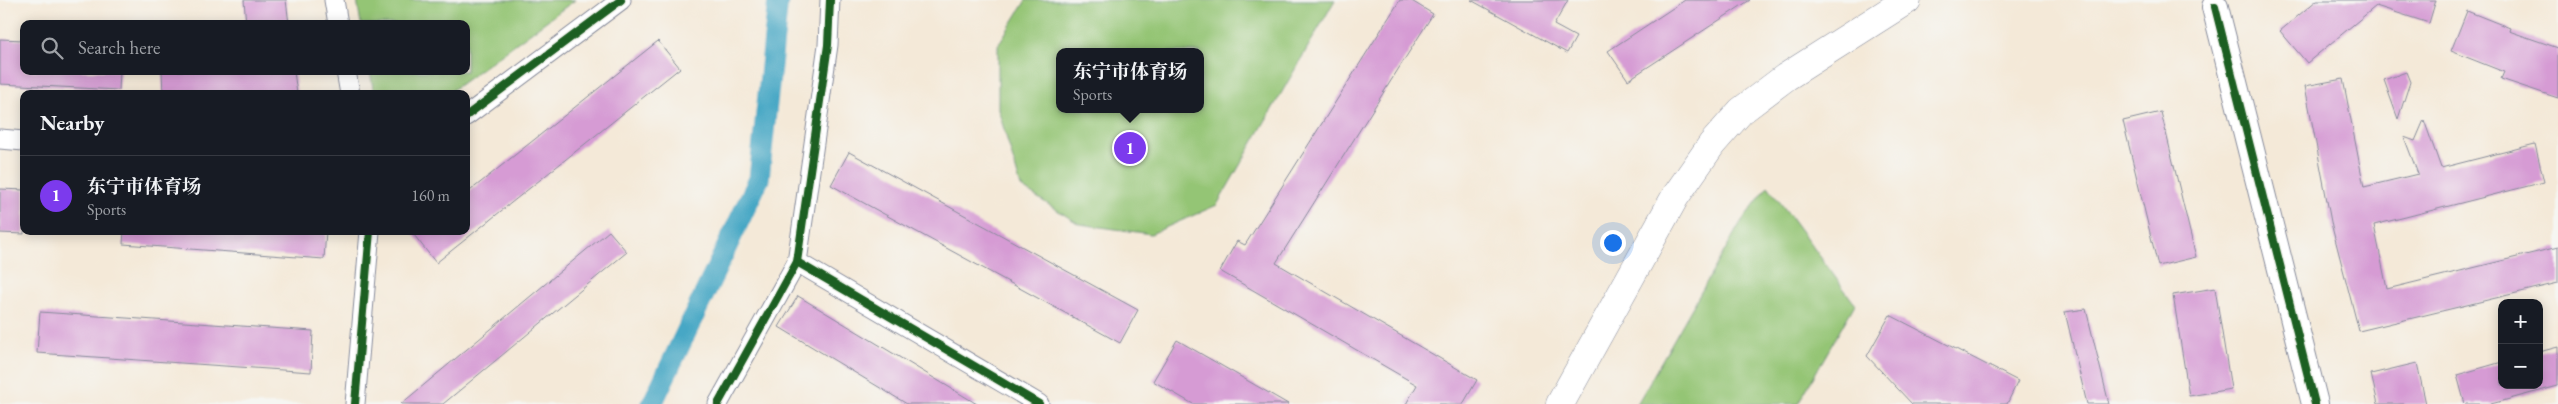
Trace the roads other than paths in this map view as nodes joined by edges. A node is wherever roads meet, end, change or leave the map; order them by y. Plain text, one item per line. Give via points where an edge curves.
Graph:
1 (334, 0) edge
2 (621, 0) edge
3 (830, 0) edge
4 (1907, 0) edge
5 (2214, 2) edge
6 (337, 20) edge
7 (347, 75) edge
8 (349, 90) edge
9 (470, 113) edge
10 (0, 139) edge
11 (20, 141) edge
12 (370, 235) edge
13 (797, 262) junction
14 (355, 404) edge
15 (718, 404) edge
16 (1039, 404) edge
17 (1560, 404) edge
18 (2315, 404) edge

1 - 6 street
2 - 9 street
3 - 13 street via 828,45
4 - 17 highway via 1786,77 1741,111 1712,144 1675,197
5 - 18 street
7 - 8 street
10 - 11 street
12 - 14 street
13 - 15 street
13 - 16 street

